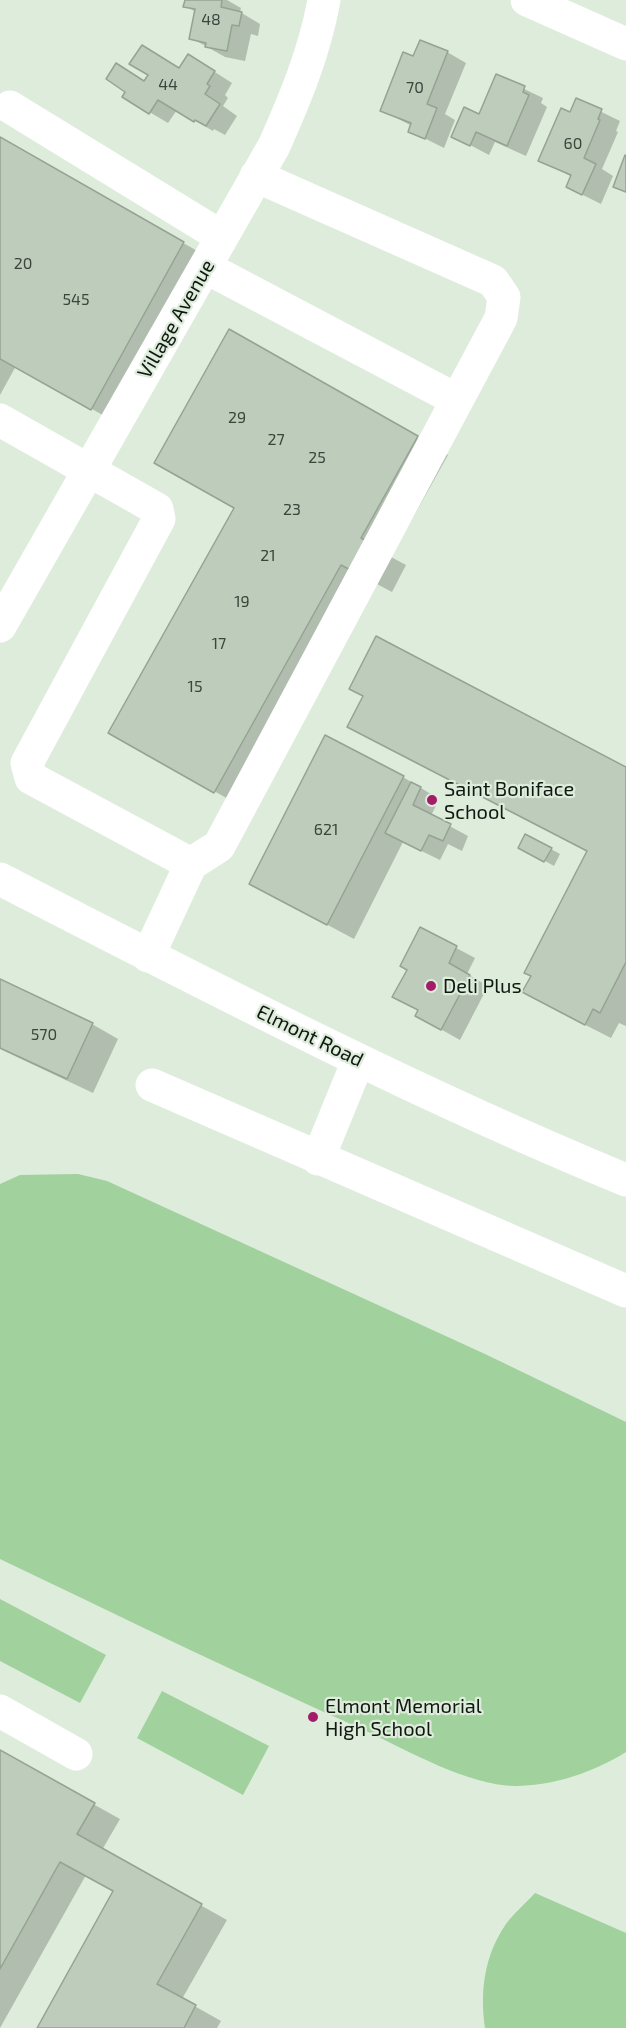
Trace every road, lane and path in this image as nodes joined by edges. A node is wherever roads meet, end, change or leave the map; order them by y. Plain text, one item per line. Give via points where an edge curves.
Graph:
1 (324, 0) edge
2 (527, 0) edge
3 (626, 44) edge
4 (10, 107) dead end
5 (256, 176) junction
6 (222, 237) junction
7 (205, 267) junction
8 (457, 400) junction
9 (0, 420) edge
10 (90, 470) junction
11 (0, 626) edge
12 (191, 864) junction
13 (0, 879) edge
14 (148, 956) junction
15 (358, 1061) junction
16 (152, 1085) dead end
17 (318, 1159) junction
18 (626, 1180) edge
19 (626, 1292) edge
20 (0, 1711) edge
21 (76, 1754) dead end

1 - 5 street, Village Avenue via 294,101
2 - 3 street
4 - 6 street
5 - 6 street, Village Avenue
5 - 8 street via 493,281 504,297 501,318
6 - 7 street, Village Avenue
7 - 8 street
7 - 10 street, Village Avenue
8 - 12 street via 219,846
9 - 10 street
10 - 11 street, Village Avenue
10 - 12 street via 157,509 159,519 27,763 31,777
12 - 14 street
13 - 14 street, Elmont Road
14 - 15 street, Elmont Road
15 - 17 street
15 - 18 street, Elmont Road
16 - 17 street
17 - 19 street
20 - 21 street

